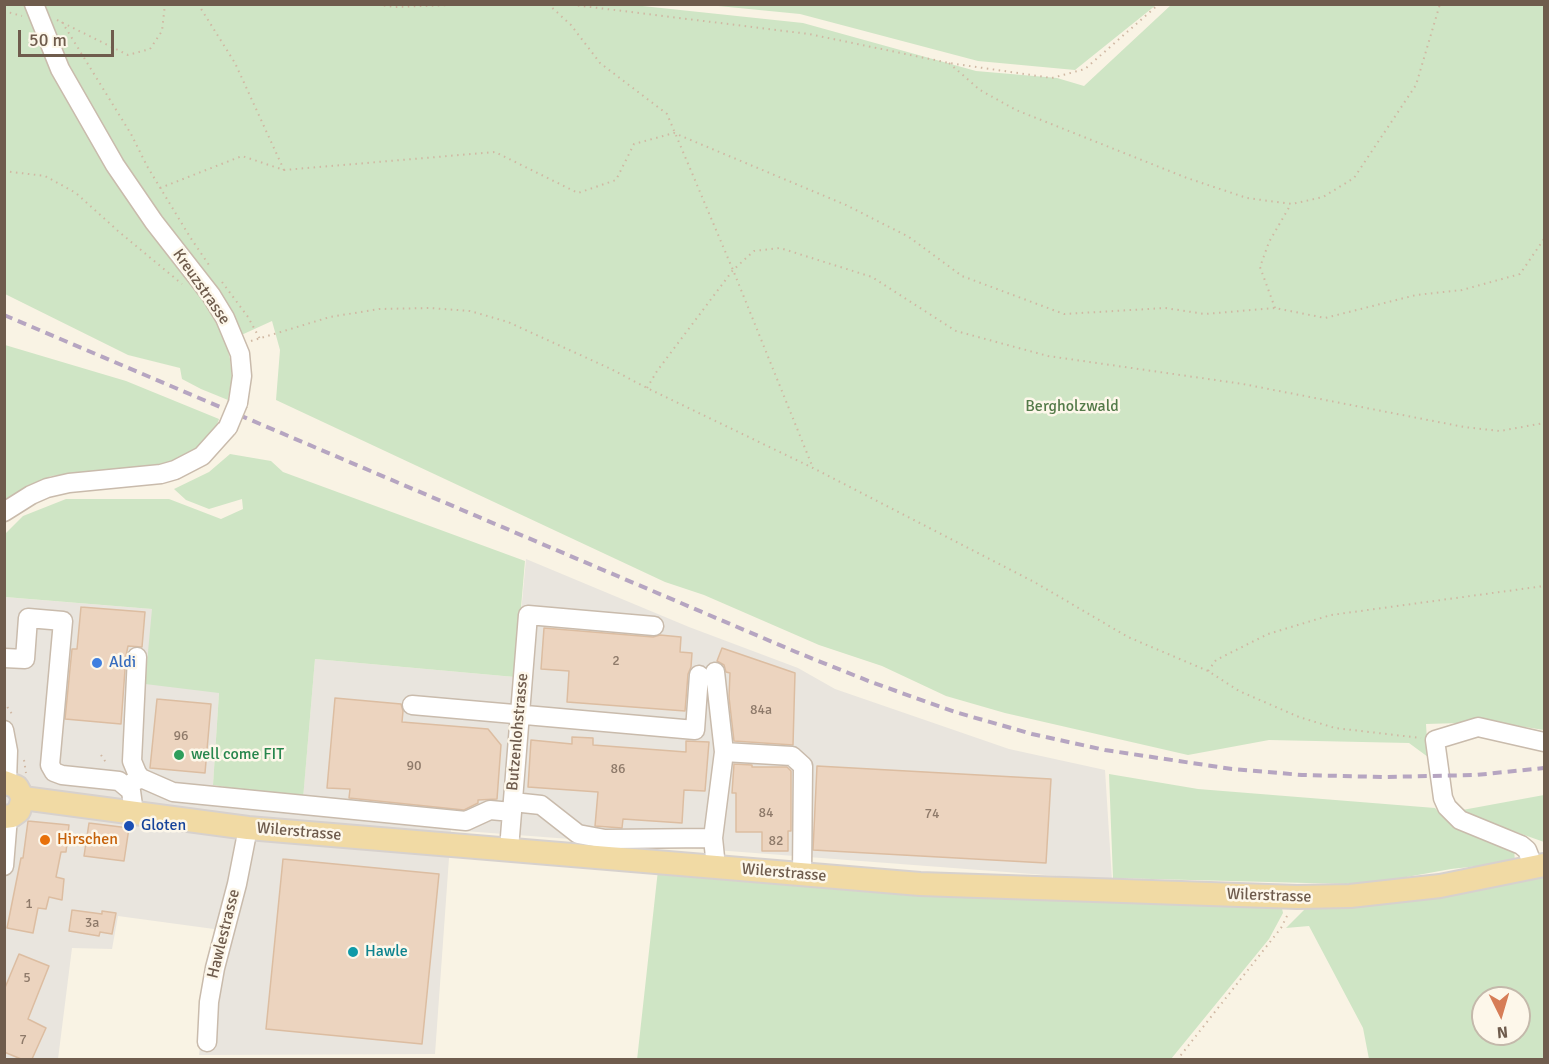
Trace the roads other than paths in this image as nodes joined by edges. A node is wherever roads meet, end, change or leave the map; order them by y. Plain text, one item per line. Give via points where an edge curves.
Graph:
1 (34, 4) edge
2 (4, 512) edge
3 (654, 626) dead end
4 (138, 657) dead end
5 (4, 658) edge
6 (412, 705) dead end
7 (519, 714) junction
8 (4, 730) edge
9 (1545, 742) edge
10 (724, 752) junction
11 (134, 782) junction
12 (12, 788) edge
13 (512, 807) junction
14 (134, 813) junction
15 (6, 817) edge
16 (248, 828) junction
17 (713, 838) junction
18 (509, 849) junction
19 (4, 866) edge
20 (716, 867) junction
21 (1539, 867) edge
22 (802, 875) junction
23 (207, 1042) dead end

1 - 2 street, Kreuzstrasse, bridge via 60,69 110,156 154,222 216,288 237,345 242,376 238,403 228,427 202,456 161,474 47,488
3 - 7 street, Butzenlohstrasse via 528,615
4 - 11 street
5 - 11 street via 25,659 28,618 63,621 50,765 62,775
6 - 7 street
7 - 10 street via 695,730 707,674
7 - 13 street, Butzenlohstrasse
8 - 12 street
9 - 21 street via 1478,727 1436,740 1447,807 1460,820 1521,845
10 - 17 street
10 - 22 street via 792,756 803,766
11 - 13 street via 173,792 466,821 490,810
11 - 14 street
12 - 14 main road, Wilerstrasse
12 - 15 main road via 20,811
13 - 17 street via 541,805 578,834 605,839
13 - 18 street, Butzenlohstrasse
14 - 16 main road, Wilerstrasse
15 - 19 street
16 - 18 main road, Wilerstrasse
16 - 23 street, Hawlestrasse via 215,968
17 - 20 street
18 - 20 main road, Wilerstrasse
20 - 22 main road, Wilerstrasse
21 - 22 main road, Wilerstrasse via 1407,891 1296,897 920,884

